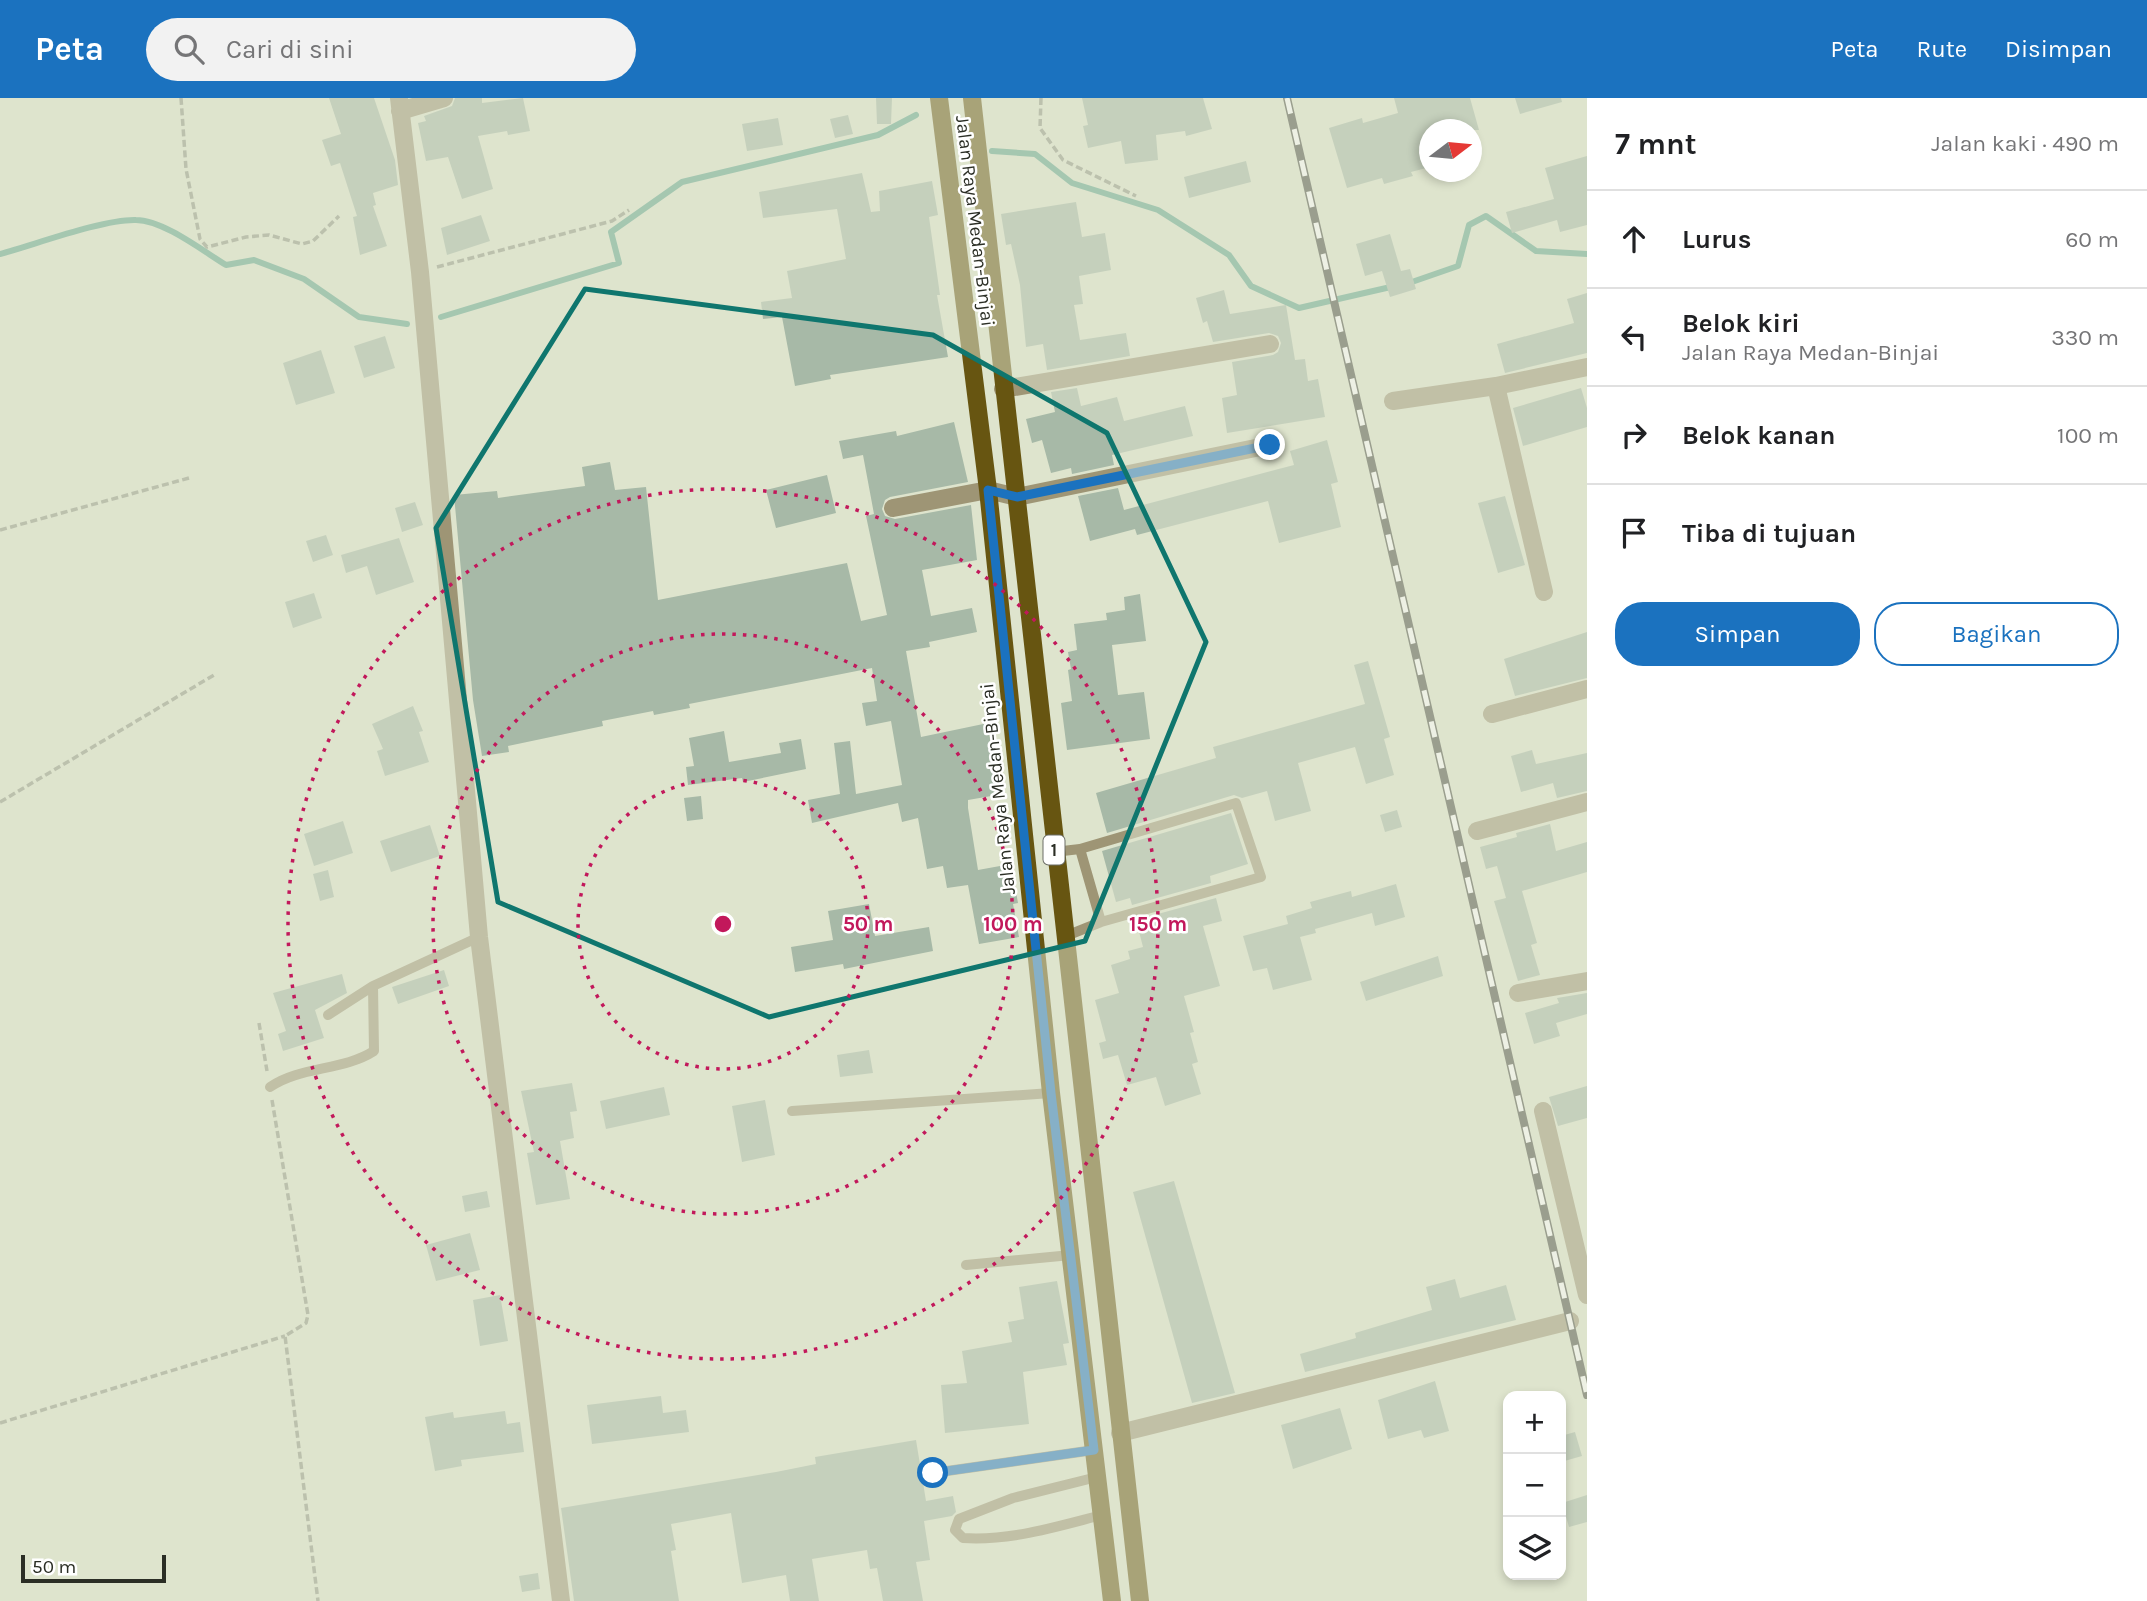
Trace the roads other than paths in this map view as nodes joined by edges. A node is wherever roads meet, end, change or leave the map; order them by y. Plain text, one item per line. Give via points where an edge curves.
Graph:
1 (444, 98) edge
2 (939, 98) edge
3 (972, 98) edge
4 (400, 104) edge
5 (1270, 344) dead end
6 (1587, 367) edge
7 (1496, 386) junction
8 (1003, 389) junction
9 (1394, 401) dead end
10 (1270, 445) dead end
11 (988, 490) junction
12 (1017, 497) junction
13 (892, 508) dead end
14 (1544, 592) dead end
15 (1587, 689) edge
16 (1492, 715) dead end
17 (1587, 802) edge
18 (1477, 831) dead end
19 (1080, 849) junction
20 (1054, 852) junction
21 (1101, 922) junction
22 (1066, 936) junction
23 (479, 937) junction
24 (1587, 981) edge
25 (373, 986) junction
26 (1517, 993) dead end
27 (328, 1016) dead end
28 (270, 1087) road end
29 (1051, 1093) junction
30 (792, 1111) dead end
31 (1543, 1111) dead end
32 (1071, 1255) junction
33 (966, 1265) dead end
34 (1587, 1295) edge
35 (1570, 1321) dead end
36 (1121, 1433) junction
37 (1094, 1450) junction
38 (933, 1473) dead end
39 (1097, 1477) junction
40 (1102, 1515) junction
41 (561, 1601) edge
42 (1112, 1601) edge
43 (1140, 1601) edge

1 - 4 street
2 - 11 main road, Jalan Raya Medan-Binjai / 1
3 - 8 main road, Jalan Raya Medan-Binjai / 1
4 - 23 street via 420,272
5 - 8 street
6 - 7 street
7 - 9 street
7 - 14 street
8 - 12 main road, Jalan Raya Medan-Binjai / 1
10 - 12 street
11 - 12 street
11 - 13 street
11 - 29 main road, Jalan Raya Medan-Binjai / 1
12 - 20 main road, Jalan Raya Medan-Binjai / 1
15 - 16 street
17 - 18 street
19 - 20 lane
19 - 21 lane
19 - 21 lane via 1236,803 1261,877
20 - 22 main road, Jalan Raya Medan-Binjai / 1
21 - 22 lane
22 - 36 main road, Jalan Raya Medan-Binjai / 1
23 - 25 lane
23 - 41 street
24 - 26 street
25 - 27 lane
25 - 28 lane via 374,1051
29 - 30 lane
29 - 32 main road, Jalan Raya Medan-Binjai / 1
31 - 34 street
32 - 33 lane
32 - 37 main road, Jalan Raya Medan-Binjai / 1
35 - 36 street
36 - 43 main road, Jalan Raya Medan-Binjai / 1
37 - 38 lane
37 - 39 main road, Jalan Raya Medan-Binjai / 1
39 - 40 main road, Jalan Raya Medan-Binjai / 1
39 - 40 lane via 985,1507 959,1519 955,1530 963,1538 988,1540
40 - 42 main road, Jalan Raya Medan-Binjai / 1

